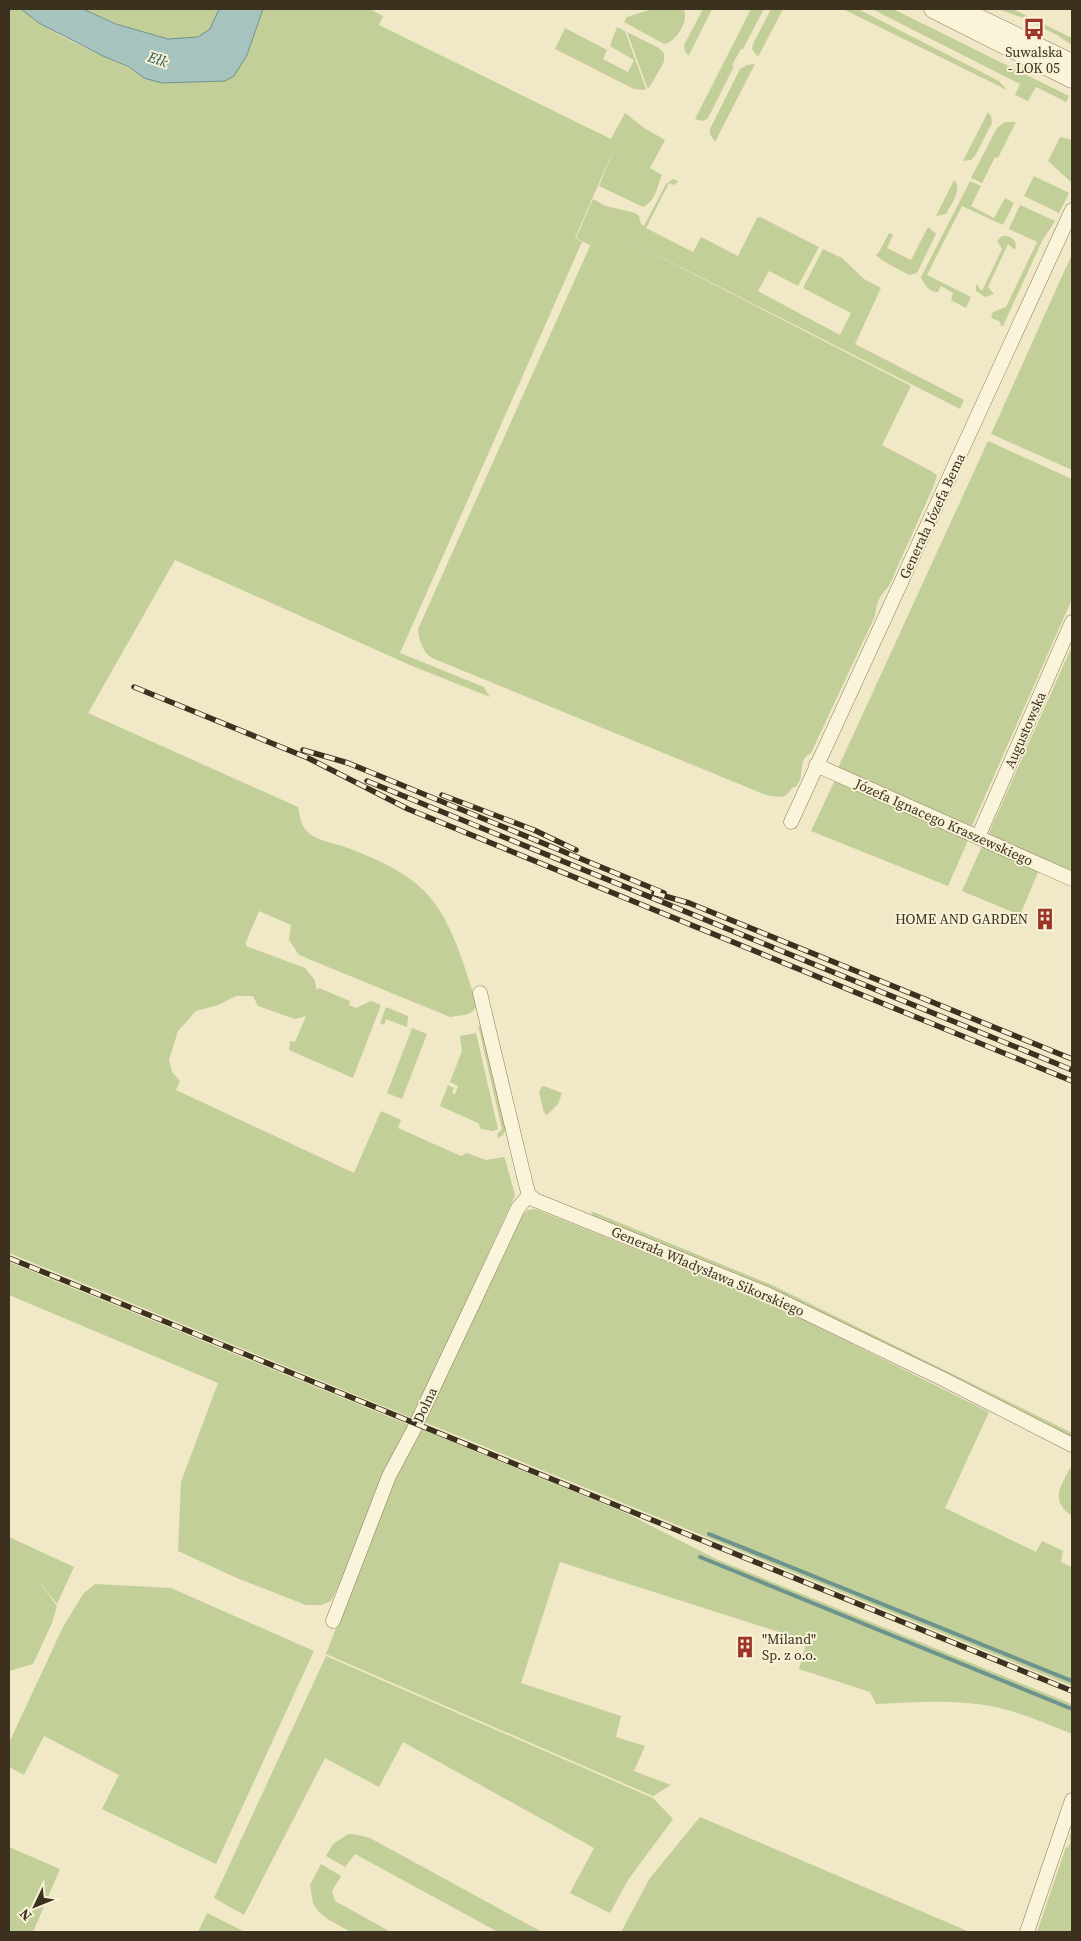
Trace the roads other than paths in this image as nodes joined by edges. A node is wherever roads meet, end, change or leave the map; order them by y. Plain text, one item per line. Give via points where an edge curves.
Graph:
1 (933, 9) edge
2 (960, 9) edge
3 (1072, 63) edge
4 (1072, 79) edge
5 (1072, 210) edge
6 (1072, 622) edge
7 (816, 765) junction
8 (791, 822) dead end
9 (978, 837) junction
10 (1072, 878) edge
11 (480, 993) dead end
12 (529, 1195) junction
13 (1072, 1445) edge
14 (333, 1621) dead end
15 (1072, 1800) edge
16 (1027, 1932) edge

1 - 4 street
2 - 3 street
5 - 7 street, Generała Józefa Bema
6 - 9 street, Augustowska
7 - 8 street, Generała Józefa Bema
7 - 9 street, Józefa Ignacego Kraszewskiego
9 - 10 street, Józefa Ignacego Kraszewskiego
11 - 12 street
12 - 13 street, Generała Władysława Sikorskiego via 541,1203 801,1309
12 - 14 street, Dolna via 518,1208 389,1476
15 - 16 street

